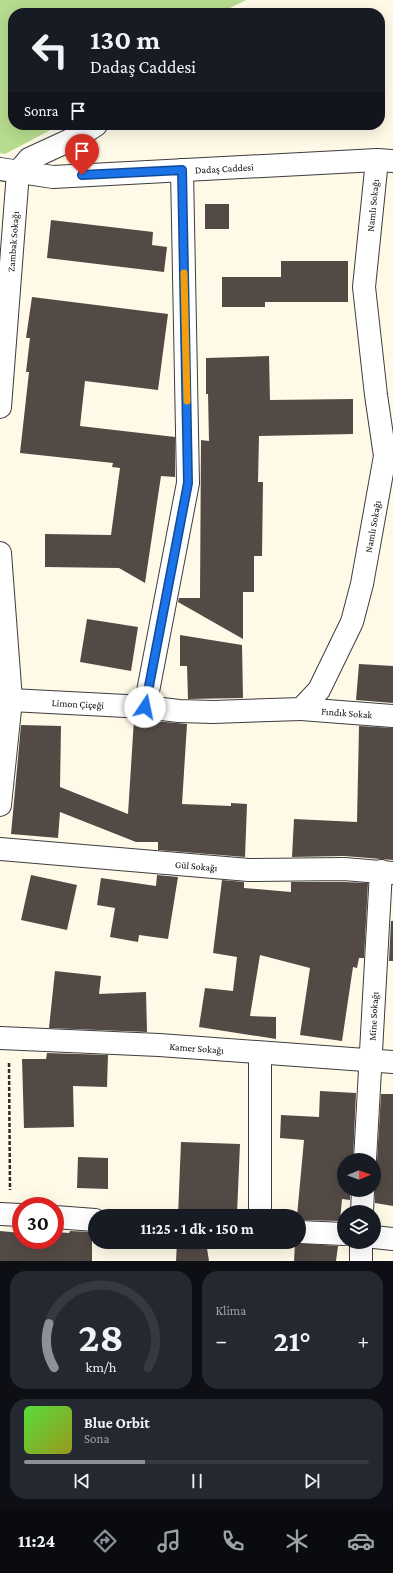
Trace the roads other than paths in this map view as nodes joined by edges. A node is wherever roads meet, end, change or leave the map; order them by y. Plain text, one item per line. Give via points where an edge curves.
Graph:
1 (88, 130) edge
2 (385, 168) edge
3 (182, 170) junction
4 (9, 171) edge
5 (0, 407) edge
6 (0, 553) edge
7 (11, 700) junction
8 (145, 707) junction
9 (302, 709) junction
10 (393, 716) edge
11 (0, 805) edge
12 (0, 849) edge
13 (387, 872) edge
14 (4, 1038) edge
15 (260, 1053) junction
16 (370, 1060) junction
17 (393, 1062) edge
18 (365, 1153) edge
19 (260, 1209) edge
20 (64, 1218) edge
21 (88, 1219) edge
22 (306, 1232) edge
23 (337, 1234) edge
24 (381, 1238) edge
25 (393, 1239) edge
26 (361, 1249) edge
27 (361, 1261) edge

1 - 4 street
2 - 3 street, Dadaş Caddesi
2 - 9 street, Namlı Sokağı via 370,218 364,287 385,456 362,584 352,622 319,690
3 - 4 street, Dadaş Caddesi via 53,177
3 - 8 street via 188,483
4 - 5 street, Zambak Sokağı
6 - 7 street
7 - 8 street, Limon Çiçeği
7 - 11 street
8 - 9 street via 213,712
9 - 10 street, Fındık Sokak
12 - 13 street, Gül Sokağı via 249,870 344,869
13 - 16 street, Mine Sokağı
14 - 15 street, Kamer Sokağı via 159,1045
15 - 16 street, Kamer Sokağı
15 - 19 street
16 - 17 street, Kamer Sokağı
16 - 18 street, Mine Sokağı
20 - 21 street
22 - 23 street
24 - 25 street
26 - 27 street

